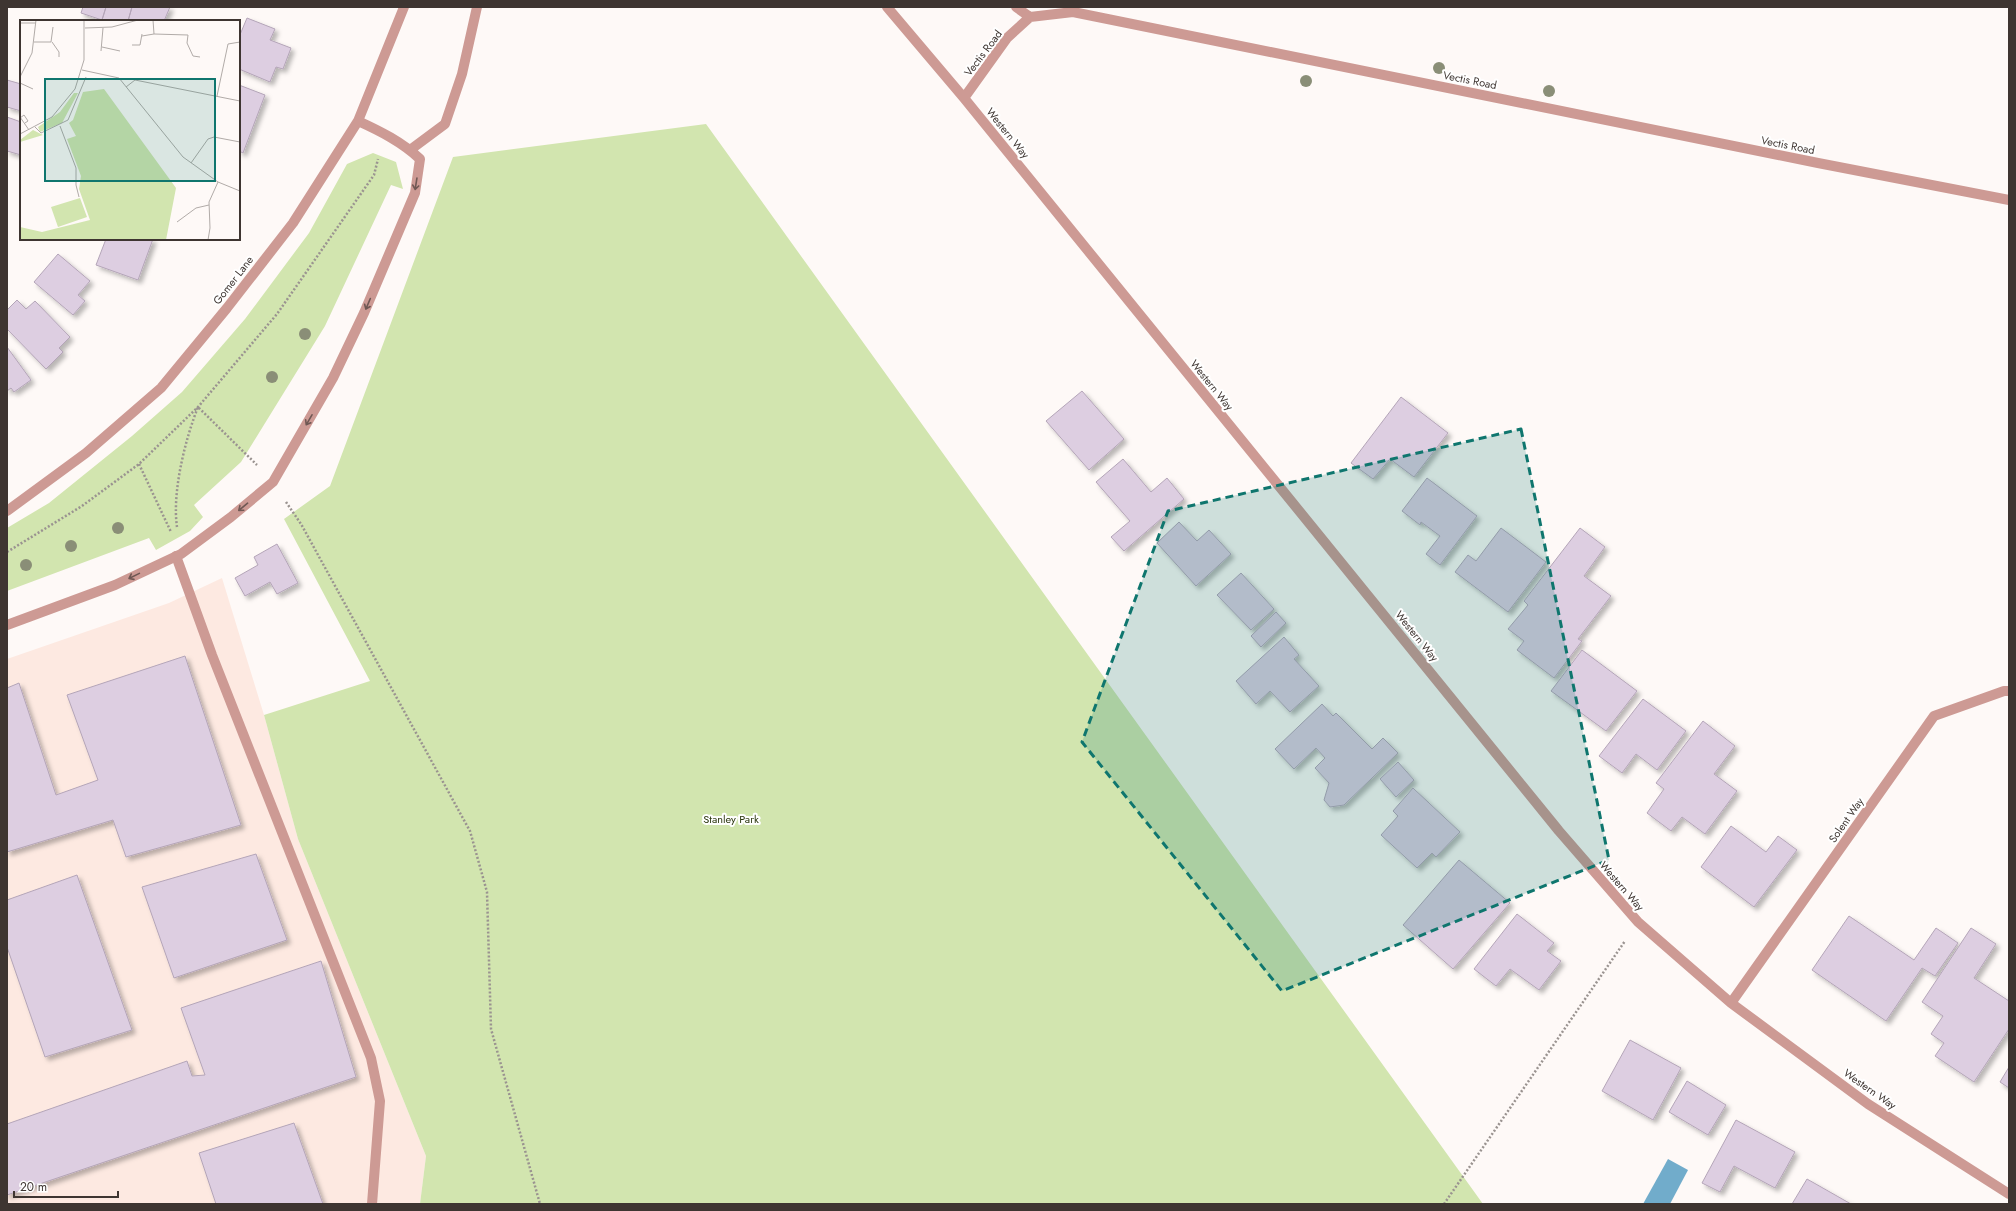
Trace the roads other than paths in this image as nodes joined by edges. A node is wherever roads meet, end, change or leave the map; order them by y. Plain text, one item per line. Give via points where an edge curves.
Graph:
1 (404, 7) edge
2 (477, 7) edge
3 (887, 7) edge
4 (1016, 7) edge
5 (1030, 17) junction
6 (964, 98) junction
7 (358, 121) junction
8 (410, 150) junction
9 (2009, 200) edge
10 (7, 511) edge
11 (178, 555) junction
12 (7, 625) edge
13 (2009, 691) edge
14 (1731, 1003) junction
15 (2009, 1194) edge
16 (372, 1204) edge

1 - 7 street, Gomer Lane
2 - 8 street via 462,74 445,124
3 - 6 street, Western Way
4 - 5 street
5 - 6 street, Vectis Road via 1007,38
5 - 9 street, Vectis Road via 1074,12
6 - 14 street, Western Way via 1559,831 1638,922
7 - 8 street
7 - 10 street, Gomer Lane via 293,223 161,388 86,453
8 -> 11 street via 420,159 415,193 364,313 333,378 273,482 231,517
11 -> 12 street via 115,585
11 - 16 street via 215,663 371,1058 380,1101
13 - 14 street, Solent Way via 1934,716
14 - 15 street, Western Way via 1868,1104

